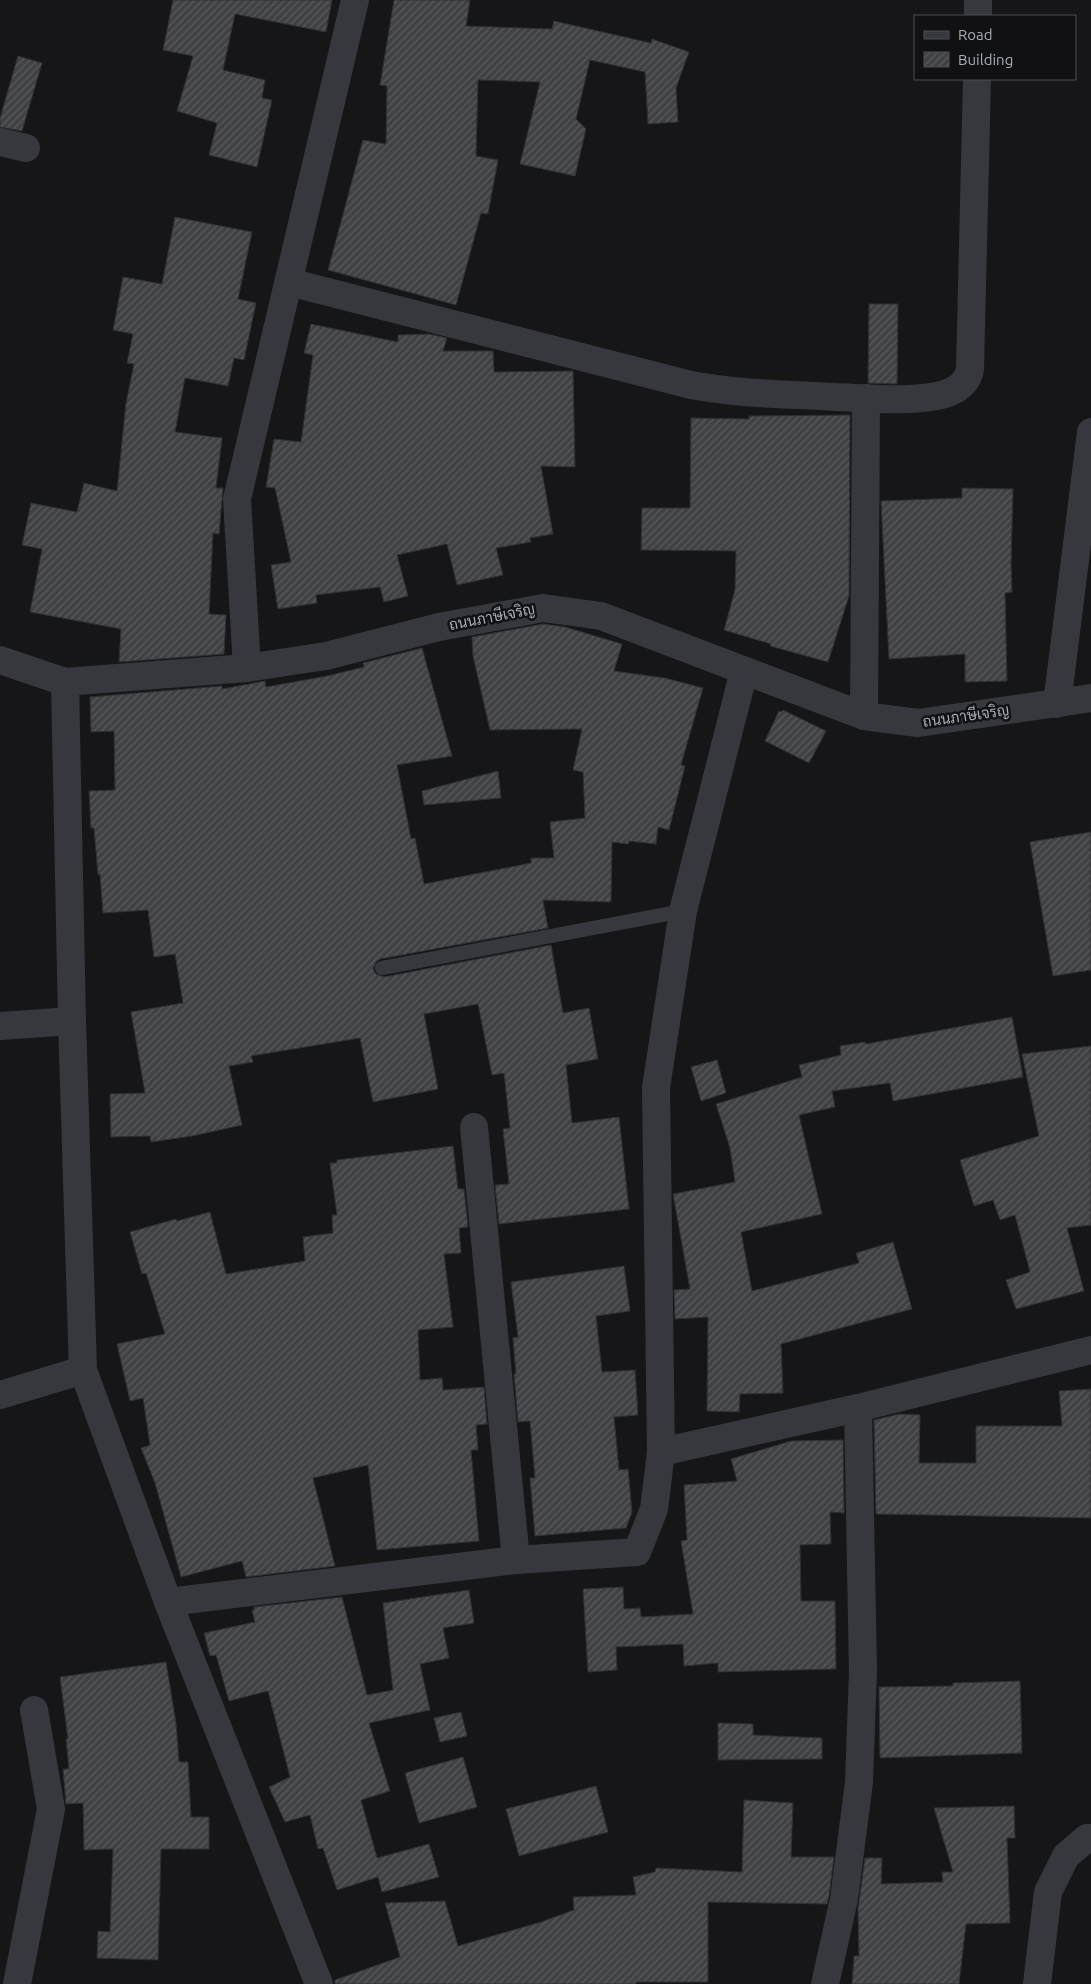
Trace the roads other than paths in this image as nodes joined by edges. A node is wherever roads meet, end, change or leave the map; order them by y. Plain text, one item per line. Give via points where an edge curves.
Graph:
1 (355, 0) edge
2 (978, 0) edge
3 (978, 15) edge
4 (977, 80) edge
5 (289, 282) junction
6 (866, 398) junction
7 (1091, 432) edge
8 (0, 660) edge
9 (247, 668) junction
10 (744, 671) junction
11 (66, 682) junction
12 (1091, 698) edge
13 (1057, 704) junction
14 (864, 716) junction
15 (683, 911) junction
16 (382, 968) dead end
17 (72, 1021) junction
18 (0, 1026) edge
19 (474, 1127) dead end
20 (1091, 1350) edge
21 (83, 1370) junction
22 (0, 1395) edge
23 (858, 1408) junction
24 (661, 1452) junction
25 (516, 1560) junction
26 (168, 1602) junction
27 (34, 1710) dead end
28 (1091, 1838) edge
29 (17, 1984) edge
30 (319, 1984) edge
31 (825, 1984) edge
32 (1036, 1984) edge

1 - 5 street
2 - 3 street
4 - 6 street via 971,345 967,380 958,388 926,398
5 - 6 street via 691,385 740,392
5 - 9 street via 238,499
6 - 14 street
7 - 13 street
8 - 11 street, ถนนภาษีเจริญ
9 - 10 street, ถนนภาษีเจริญ via 326,656 439,628 543,608 601,616
9 - 11 street, ถนนภาษีเจริญ
10 - 14 street, ถนนภาษีเจริญ
10 - 15 street
11 - 17 street
12 - 13 street, ถนนภาษีเจริญ
13 - 14 street, ถนนภาษีเจริญ via 918,724
15 - 16 lane
15 - 24 street via 656,1088
17 - 18 street
17 - 21 street
19 - 25 street
20 - 23 street
21 - 22 street
21 - 26 street
23 - 24 street
23 - 31 street via 863,1671 859,1782 844,1899
24 - 25 street via 654,1509 637,1552
25 - 26 street
26 - 30 street
27 - 29 street via 52,1809
28 - 32 street via 1066,1856 1048,1892

